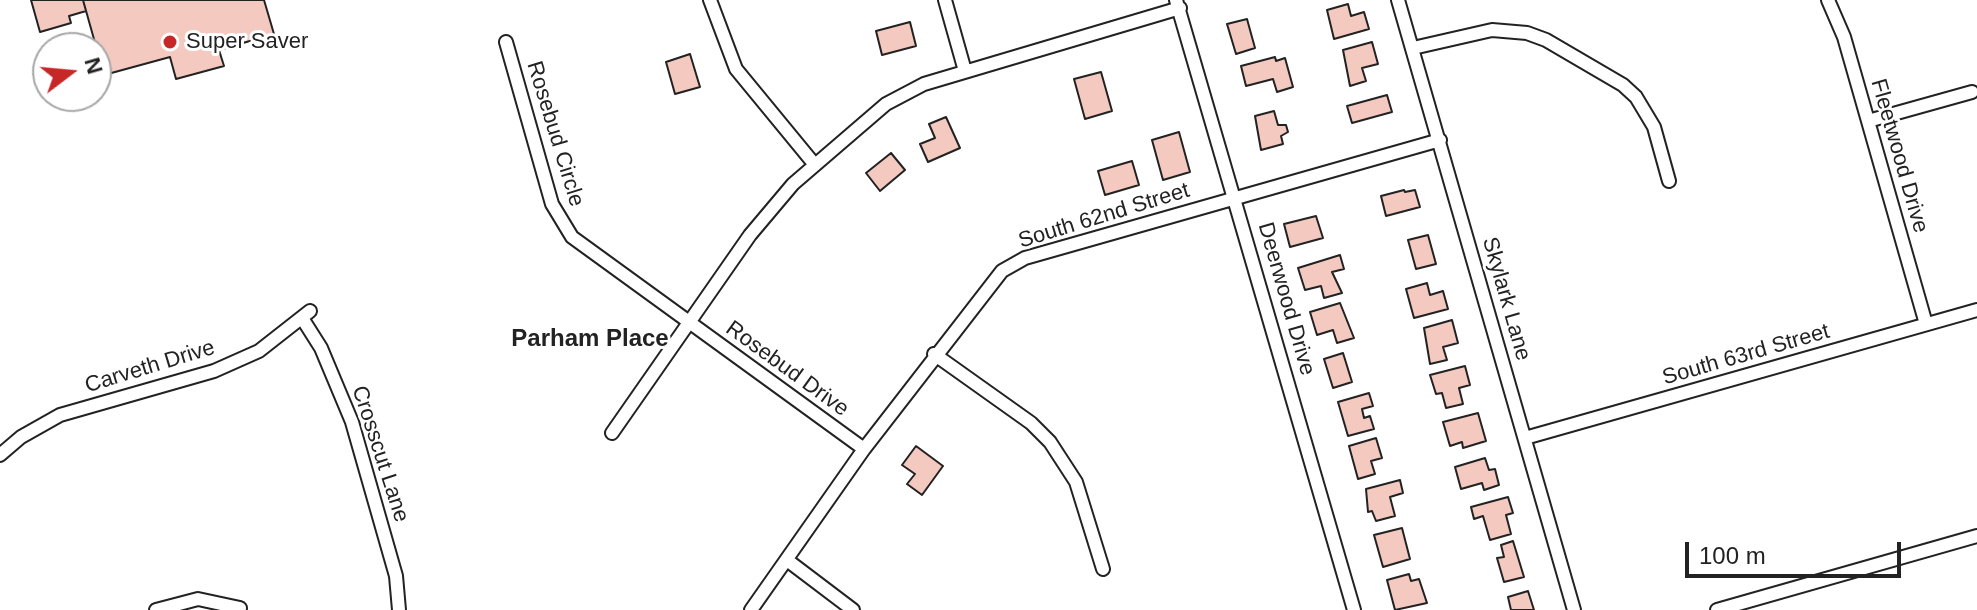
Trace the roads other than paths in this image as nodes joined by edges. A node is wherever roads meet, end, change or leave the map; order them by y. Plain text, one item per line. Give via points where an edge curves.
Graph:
1 (710, 0) edge
2 (945, 0) edge
3 (1398, 0) edge
4 (1828, 0) edge
5 (1178, 4) edge
6 (506, 42) dead end
7 (1413, 48) junction
8 (965, 71) junction
9 (1972, 92) dead end
10 (1868, 121) junction
11 (1440, 140) junction
12 (815, 165) junction
13 (1669, 181) dead end
14 (1236, 198) junction
15 (1977, 310) edge
16 (306, 315) joint
17 (686, 322) junction
18 (1926, 324) junction
19 (934, 354) junction
20 (612, 433) dead end
21 (1525, 438) junction
22 (864, 449) junction
23 (0, 455) edge
24 (1977, 536) edge
25 (787, 560) junction
26 (1103, 569) dead end
27 (240, 608) dead end
28 (156, 610) edge
29 (399, 610) edge
30 (751, 610) edge
31 (853, 610) edge
32 (1354, 610) edge
33 (1574, 610) edge
34 (1717, 610) edge

1 - 12 street via 736,69
2 - 8 street
3 - 7 street, Skylark Lane
4 - 10 street, Fleetwood Drive
5 - 8 street
5 - 14 street, Deerwood Drive
6 - 17 street, Rosebud Circle via 562,223 584,248
7 - 11 street, Skylark Lane
7 - 13 street via 1492,30 1546,40 1636,97 1654,127
8 - 12 street via 886,104
9 - 10 street
10 - 18 street, Fleetwood Drive
11 - 14 street, South 62nd Street
11 - 21 street, Skylark Lane
12 - 17 street via 750,235
14 - 19 street, South 62nd Street via 1013,263 990,283
14 - 32 street, Deerwood Drive
15 - 18 street, South 63rd Street
16 - 23 street, Carveth Drive via 259,351 214,371 60,415
16 - 29 street, Crosscut Lane via 352,422 396,576
17 - 20 street
17 - 22 street, Rosebud Drive
18 - 21 street, South 63rd Street
19 - 22 street, South 62nd Street
19 - 26 street via 1050,442 1076,482
21 - 33 street, Skylark Lane
22 - 25 street, South 62nd Street
24 - 34 street
25 - 30 street, South 62nd Street
25 - 31 street
27 - 28 street via 198,599

